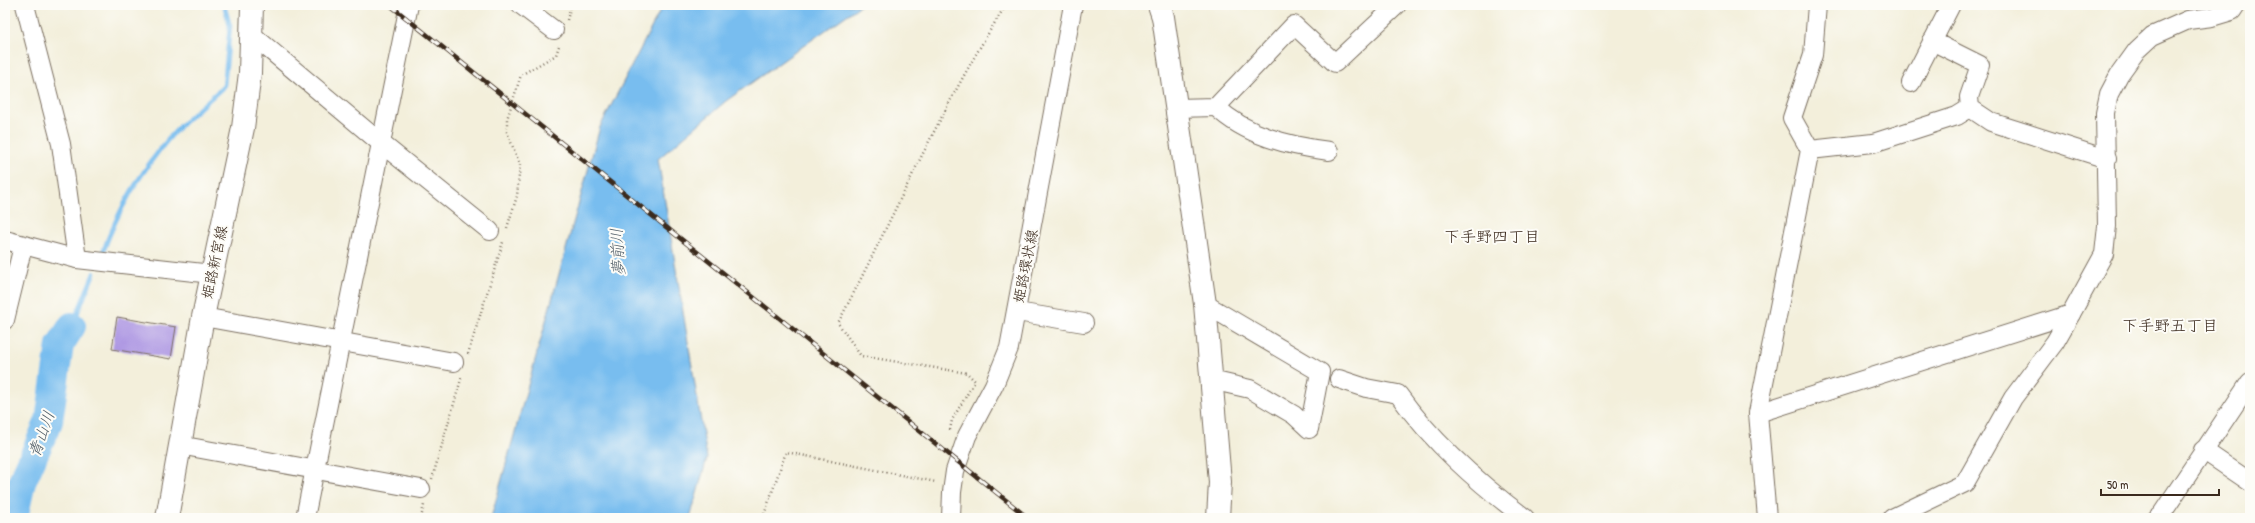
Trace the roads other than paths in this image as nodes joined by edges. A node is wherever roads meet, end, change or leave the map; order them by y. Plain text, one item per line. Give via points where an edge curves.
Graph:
1 (25, 5) edge
2 (252, 5) edge
3 (409, 5) edge
4 (521, 5) edge
5 (1073, 5) edge
6 (1159, 5) edge
7 (1397, 5) edge
8 (1817, 5) edge
9 (1951, 5) edge
10 (2236, 5) edge
11 (560, 32) road end
12 (251, 34) junction
13 (1932, 41) junction
14 (1911, 83) dead end
15 (1216, 107) junction
16 (1176, 108) junction
17 (1970, 108) junction
18 (382, 144) junction
19 (1810, 150) junction
20 (1329, 151) dead end
21 (2107, 159) junction
22 (490, 231) dead end
23 (5, 240) edge
24 (23, 246) junction
25 (77, 259) junction
26 (212, 274) junction
27 (1205, 304) junction
28 (1016, 312) junction
29 (2071, 314) junction
30 (203, 316) junction
31 (5, 320) edge
32 (1084, 323) dead end
33 (341, 342) junction
34 (462, 363) road end
35 (1339, 379) dead end
36 (1211, 380) junction
37 (2250, 382) edge
38 (1758, 413) junction
39 (179, 445) junction
40 (2203, 450) junction
41 (315, 469) junction
42 (2250, 482) edge
43 (426, 492) road end
44 (1901, 516) edge
45 (167, 518) edge
46 (305, 518) edge
47 (951, 518) edge
48 (1218, 518) edge
49 (1525, 518) edge
50 (1767, 518) edge
51 (2157, 518) edge

1 - 25 street via 61,144
2 - 12 main road, 姫路新宮線
3 - 18 street
4 - 11 street
5 - 28 street, 姫路環状線
6 - 16 main road
7 - 15 street via 1335,63 1294,25
8 - 19 street via 1813,55 1792,118
9 - 13 street
10 - 21 street via 2232,11 2188,20 2166,29 2152,36 2137,50 2109,94 2105,113
12 - 18 street
12 - 26 main road, 姫路新宮線 via 250,73 243,128
13 - 14 street
13 - 17 street via 1980,66 1969,97
15 - 16 street
15 - 20 street via 1228,119 1263,135 1294,147
16 - 27 main road
17 - 19 street via 1957,116 1873,143
17 - 21 street via 1991,122
18 - 22 street
18 - 33 street
19 - 38 street
21 - 29 street via 2107,226 2104,254
23 - 24 street
24 - 25 street
24 - 31 street
25 - 26 street
26 - 30 main road, 姫路新宮線
27 - 36 main road
27 - 36 street via 1320,372 1309,430 1294,415 1250,389
28 - 32 street
28 - 47 street, 姫路環状線 via 1000,370 967,436 958,464 952,492
29 - 38 street
29 - 44 street via 2055,342 2014,398 1965,483
30 - 33 street
30 - 39 main road, 姫路新宮線
33 - 34 street
33 - 41 street
35 - 49 street via 1366,388 1398,394 1435,441 1490,491
36 - 48 main road via 1220,482
37 - 40 street
38 - 50 street
39 - 41 street
39 - 45 main road, 姫路新宮線
40 - 42 street
40 - 51 street
41 - 43 street
41 - 46 street

